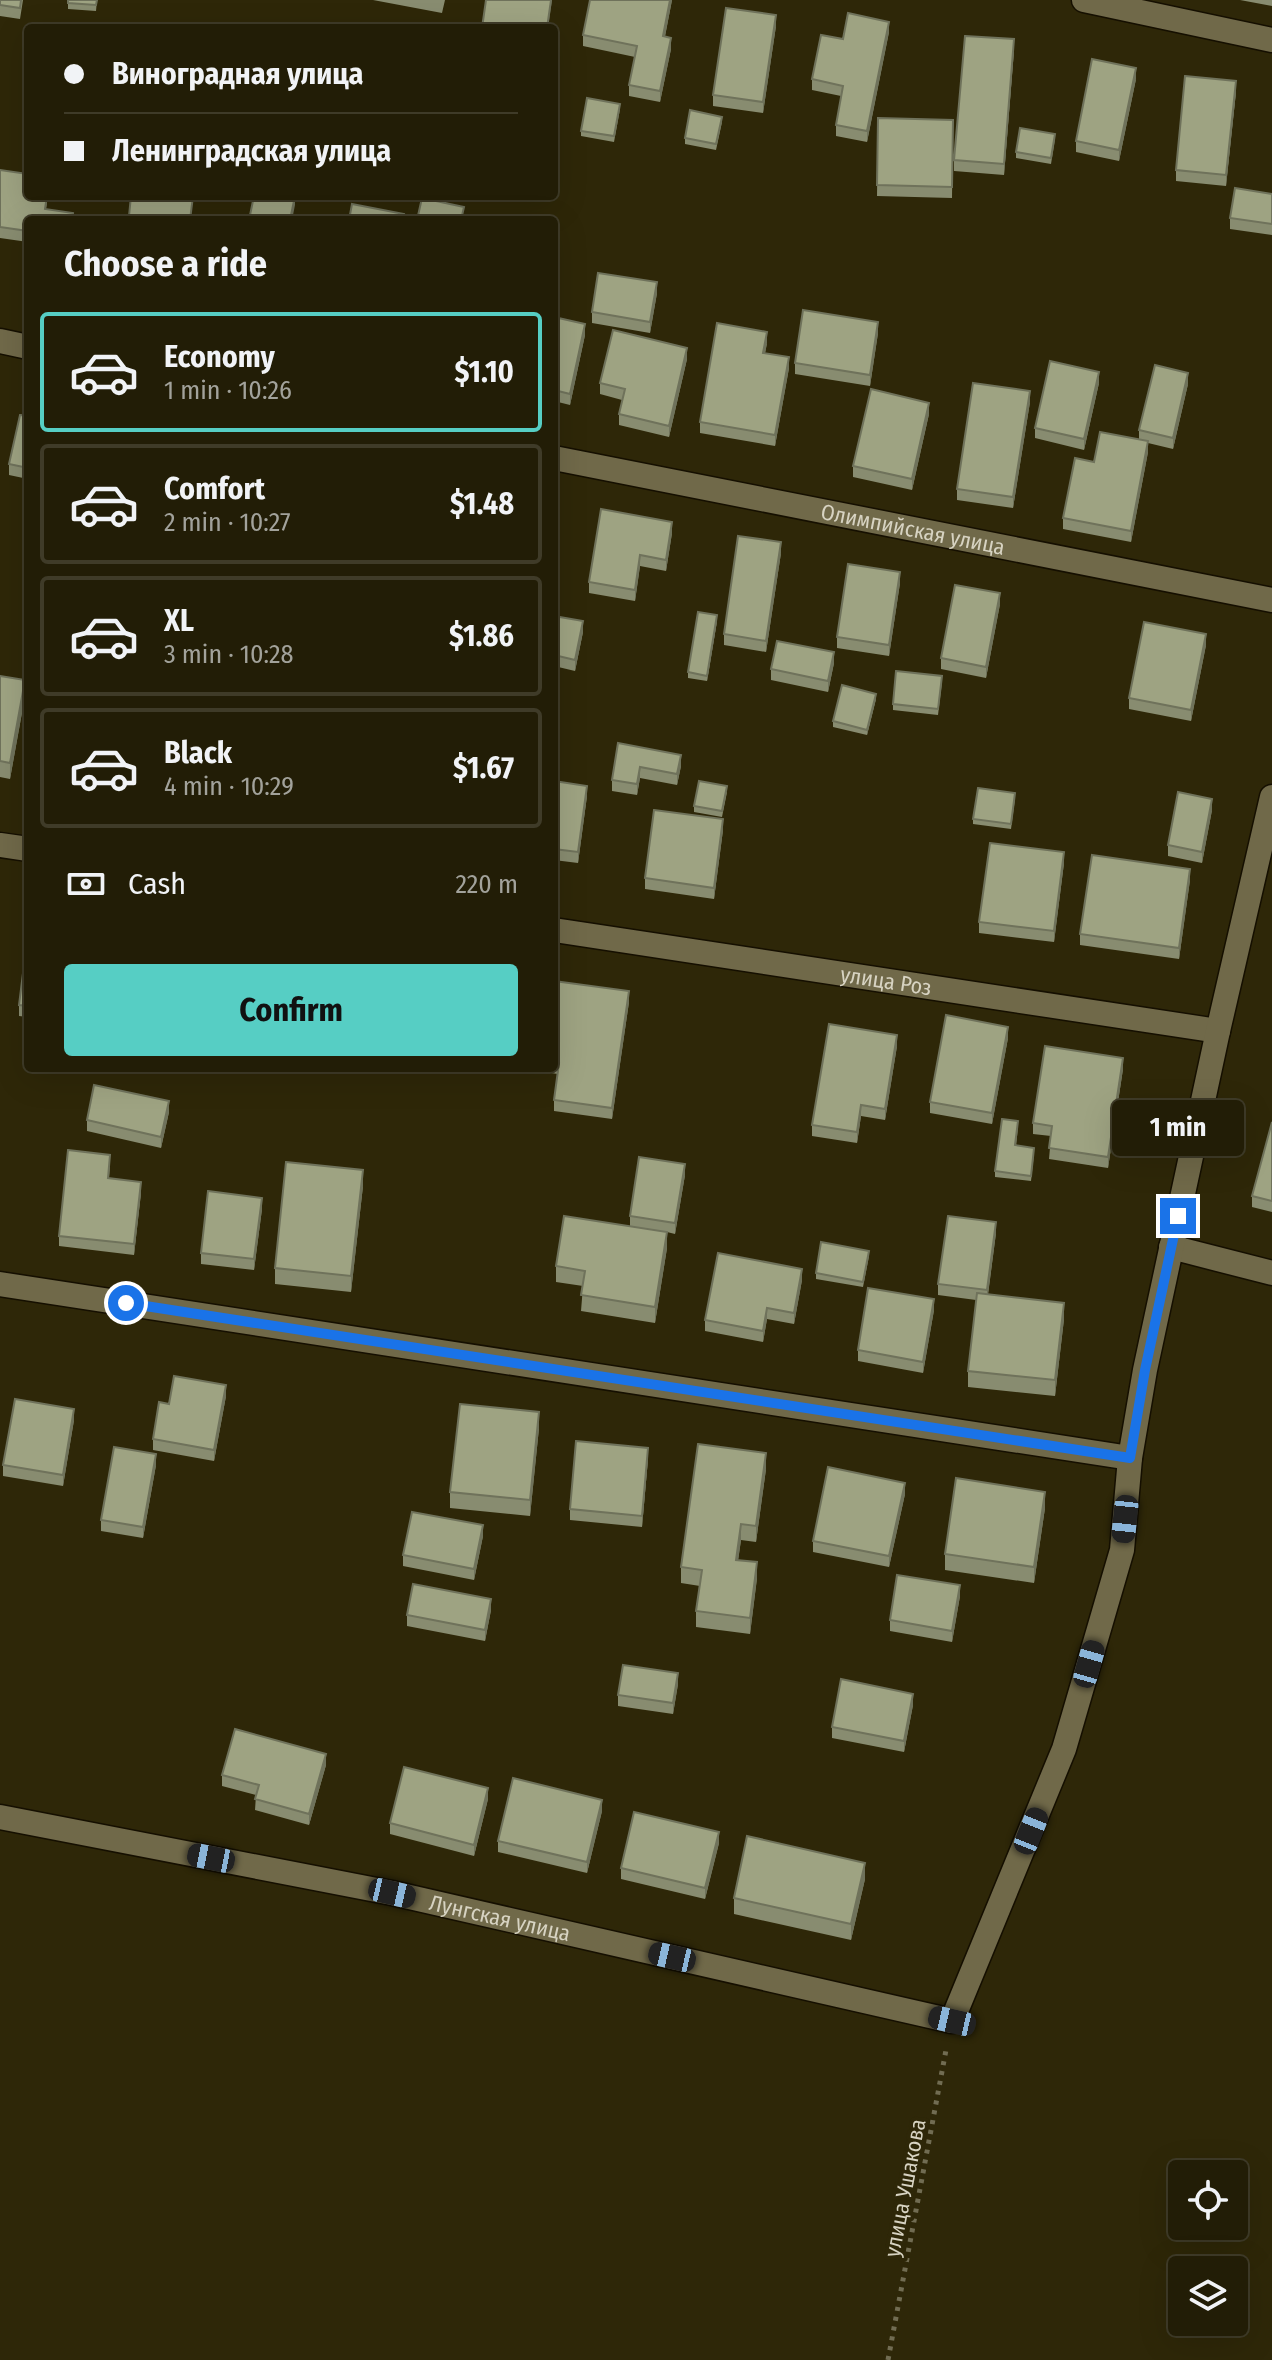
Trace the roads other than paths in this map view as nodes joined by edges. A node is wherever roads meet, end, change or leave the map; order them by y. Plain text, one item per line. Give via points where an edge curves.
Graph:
1 (1084, 0) edge
2 (1272, 40) edge
3 (0, 341) edge
4 (24, 346) edge
5 (558, 459) edge
6 (1272, 600) edge
7 (1272, 797) edge
8 (0, 845) edge
9 (24, 848) edge
10 (558, 931) edge
11 (1218, 1031) junction
12 (1171, 1247) junction
13 (1272, 1273) edge
14 (0, 1284) edge
15 (1130, 1458) junction
16 (0, 1817) edge

1 - 2 street
3 - 4 street
5 - 6 street, Олимпийская улица
7 - 11 street
8 - 9 street
10 - 11 street, улица Роз
11 - 12 street
12 - 13 street
12 - 15 street
14 - 15 street
15 - 16 street, Лунгская улица via 1122,1550 1064,1749 952,2021 392,1893

